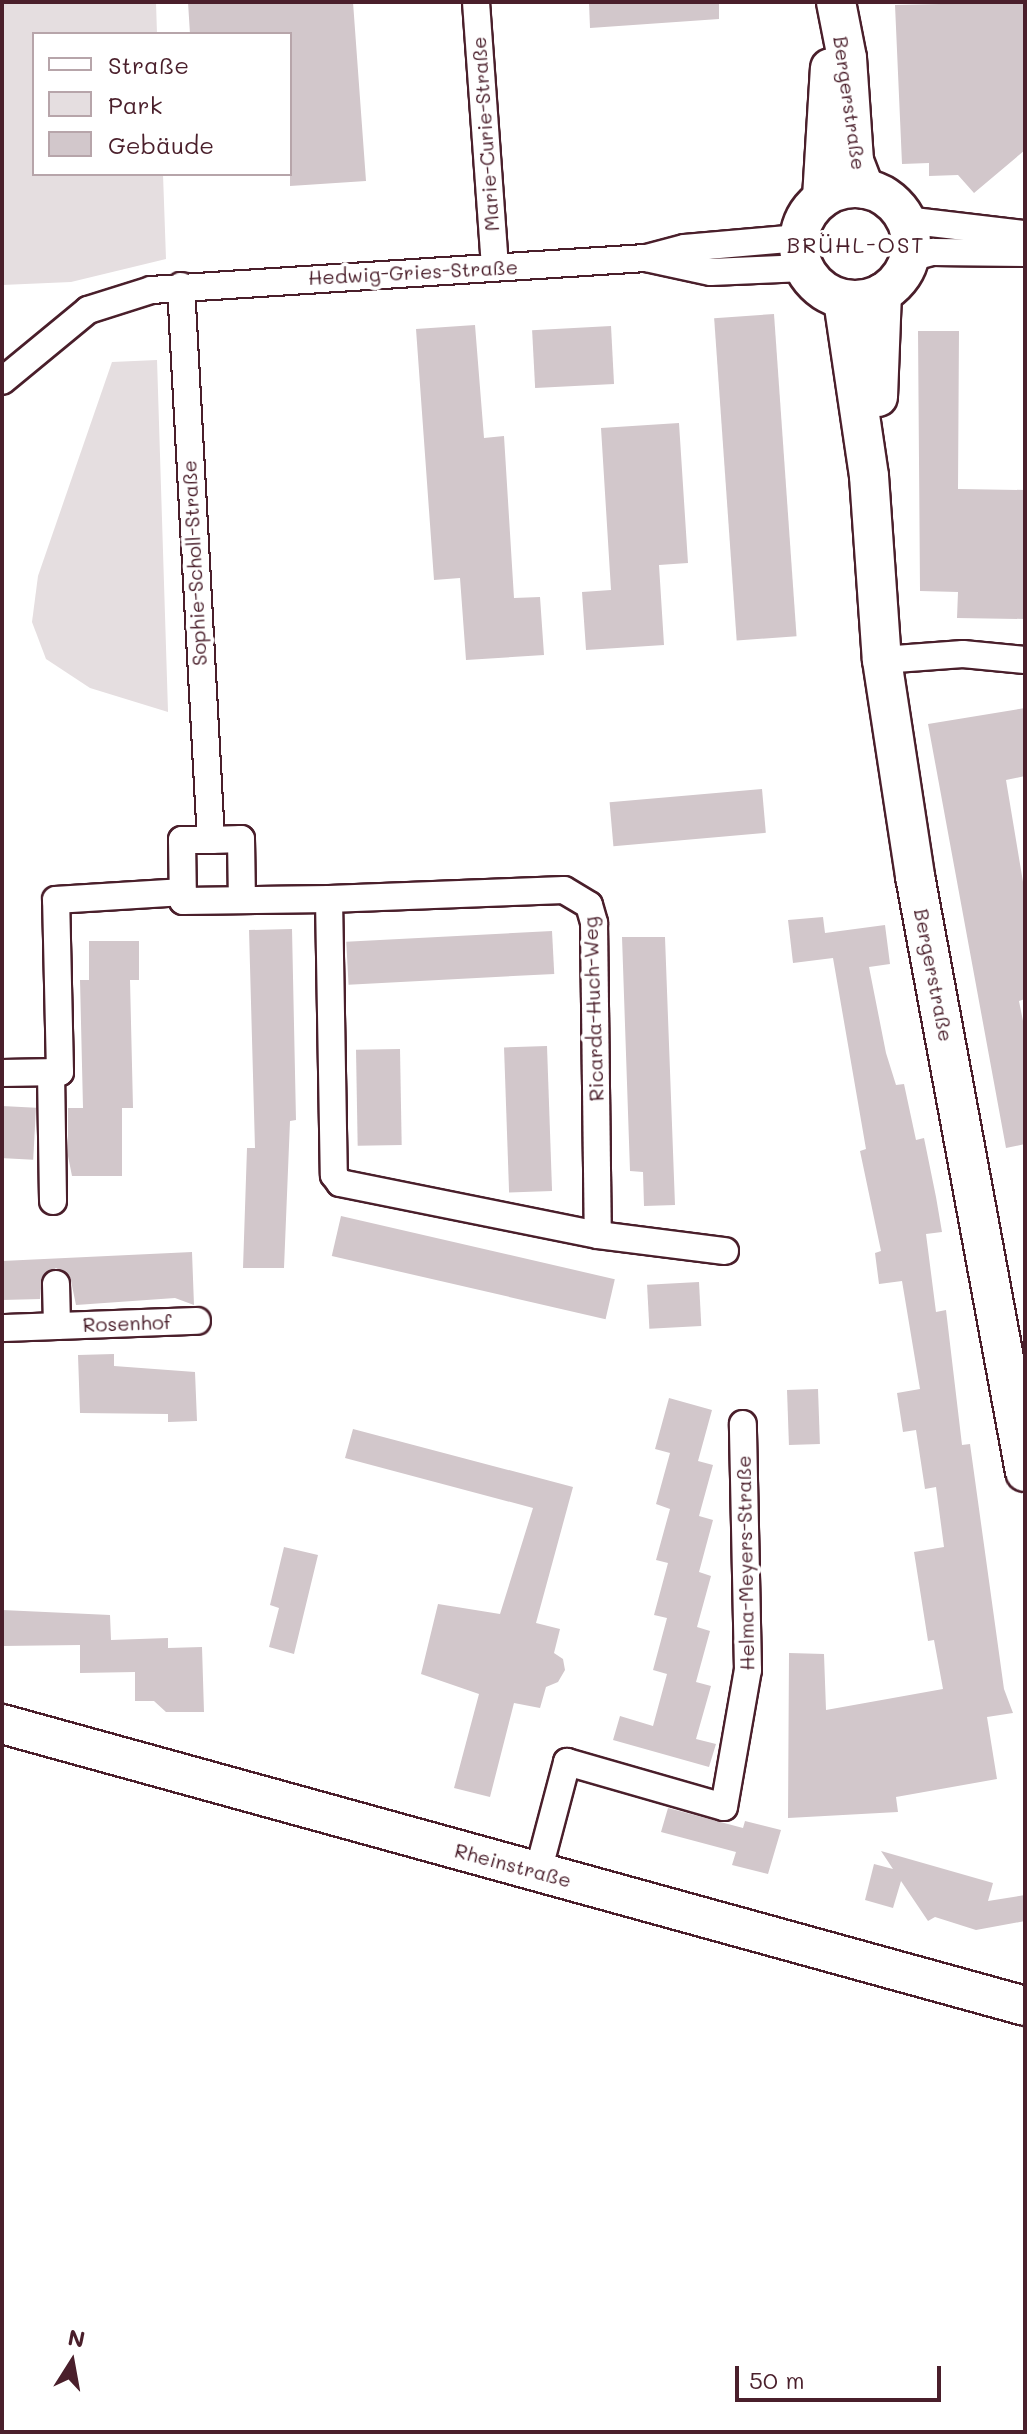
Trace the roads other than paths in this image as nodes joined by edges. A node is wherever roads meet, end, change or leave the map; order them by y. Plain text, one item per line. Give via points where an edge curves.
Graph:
1 (476, 2) edge
2 (837, 10) edge
3 (865, 189) junction
4 (822, 198) junction
5 (905, 220) junction
6 (1025, 234) edge
7 (801, 253) junction
8 (1025, 253) edge
9 (910, 258) junction
10 (495, 267) junction
11 (181, 286) junction
12 (882, 293) junction
13 (843, 300) junction
14 (2, 381) edge
15 (869, 476) junction
16 (882, 660) junction
17 (1025, 660) edge
18 (211, 840) junction
19 (183, 892) junction
20 (329, 899) junction
21 (242, 900) junction
22 (51, 1072) junction
23 (2, 1073) edge
24 (53, 1201) dead end
25 (598, 1235) junction
26 (725, 1251) dead end
27 (56, 1284) dead end
28 (197, 1321) dead end
29 (57, 1326) junction
30 (2, 1328) edge
31 (743, 1424) dead end
32 (1025, 1472) edge
33 (2, 1724) edge
34 (538, 1872) junction
35 (1025, 2006) edge

1 - 10 street, Marie-Curie-Straße
2 - 3 street, Bergerstraße via 847,58 854,161
2 - 4 street, Bergerstraße
3 - 4 street, Bergerstraße
3 - 5 street, Bergerstraße via 892,202
4 - 7 street, Bergerstraße via 803,222
5 - 6 street
5 - 9 street
7 - 10 street, Hedwig-Gries-Straße via 684,248 646,258
7 - 13 street via 820,288
8 - 9 street via 933,252
9 - 12 street via 903,274
10 - 11 street, Hedwig-Gries-Straße
11 - 14 street, Hedwig-Gries-Straße via 88,310
11 - 18 street, Sophie-Scholl-Straße
12 - 13 street
12 - 15 street, Bergerstraße
13 - 15 street, Bergerstraße
15 - 16 street, Bergerstraße
16 - 17 street via 963,654
16 - 32 street, Bergerstraße via 915,876
18 - 19 street via 182,840
18 - 21 street via 241,839
19 - 21 street via 183,901
19 - 22 street via 56,900 60,1072
20 - 21 street, Ricarda-Huch-Weg
20 - 25 street via 334,1175 340,1183
20 - 25 street, Ricarda-Huch-Weg via 564,890 589,905 594,923
22 - 23 street
22 - 24 street
25 - 26 street
27 - 29 street, Rosenhof
28 - 29 street, Rosenhof
29 - 30 street, Rosenhof
31 - 34 street, Helma-Meyers-Straße via 748,1670 724,1807 567,1762
33 - 34 street, Rheinstraße
34 - 35 street, Rheinstraße

